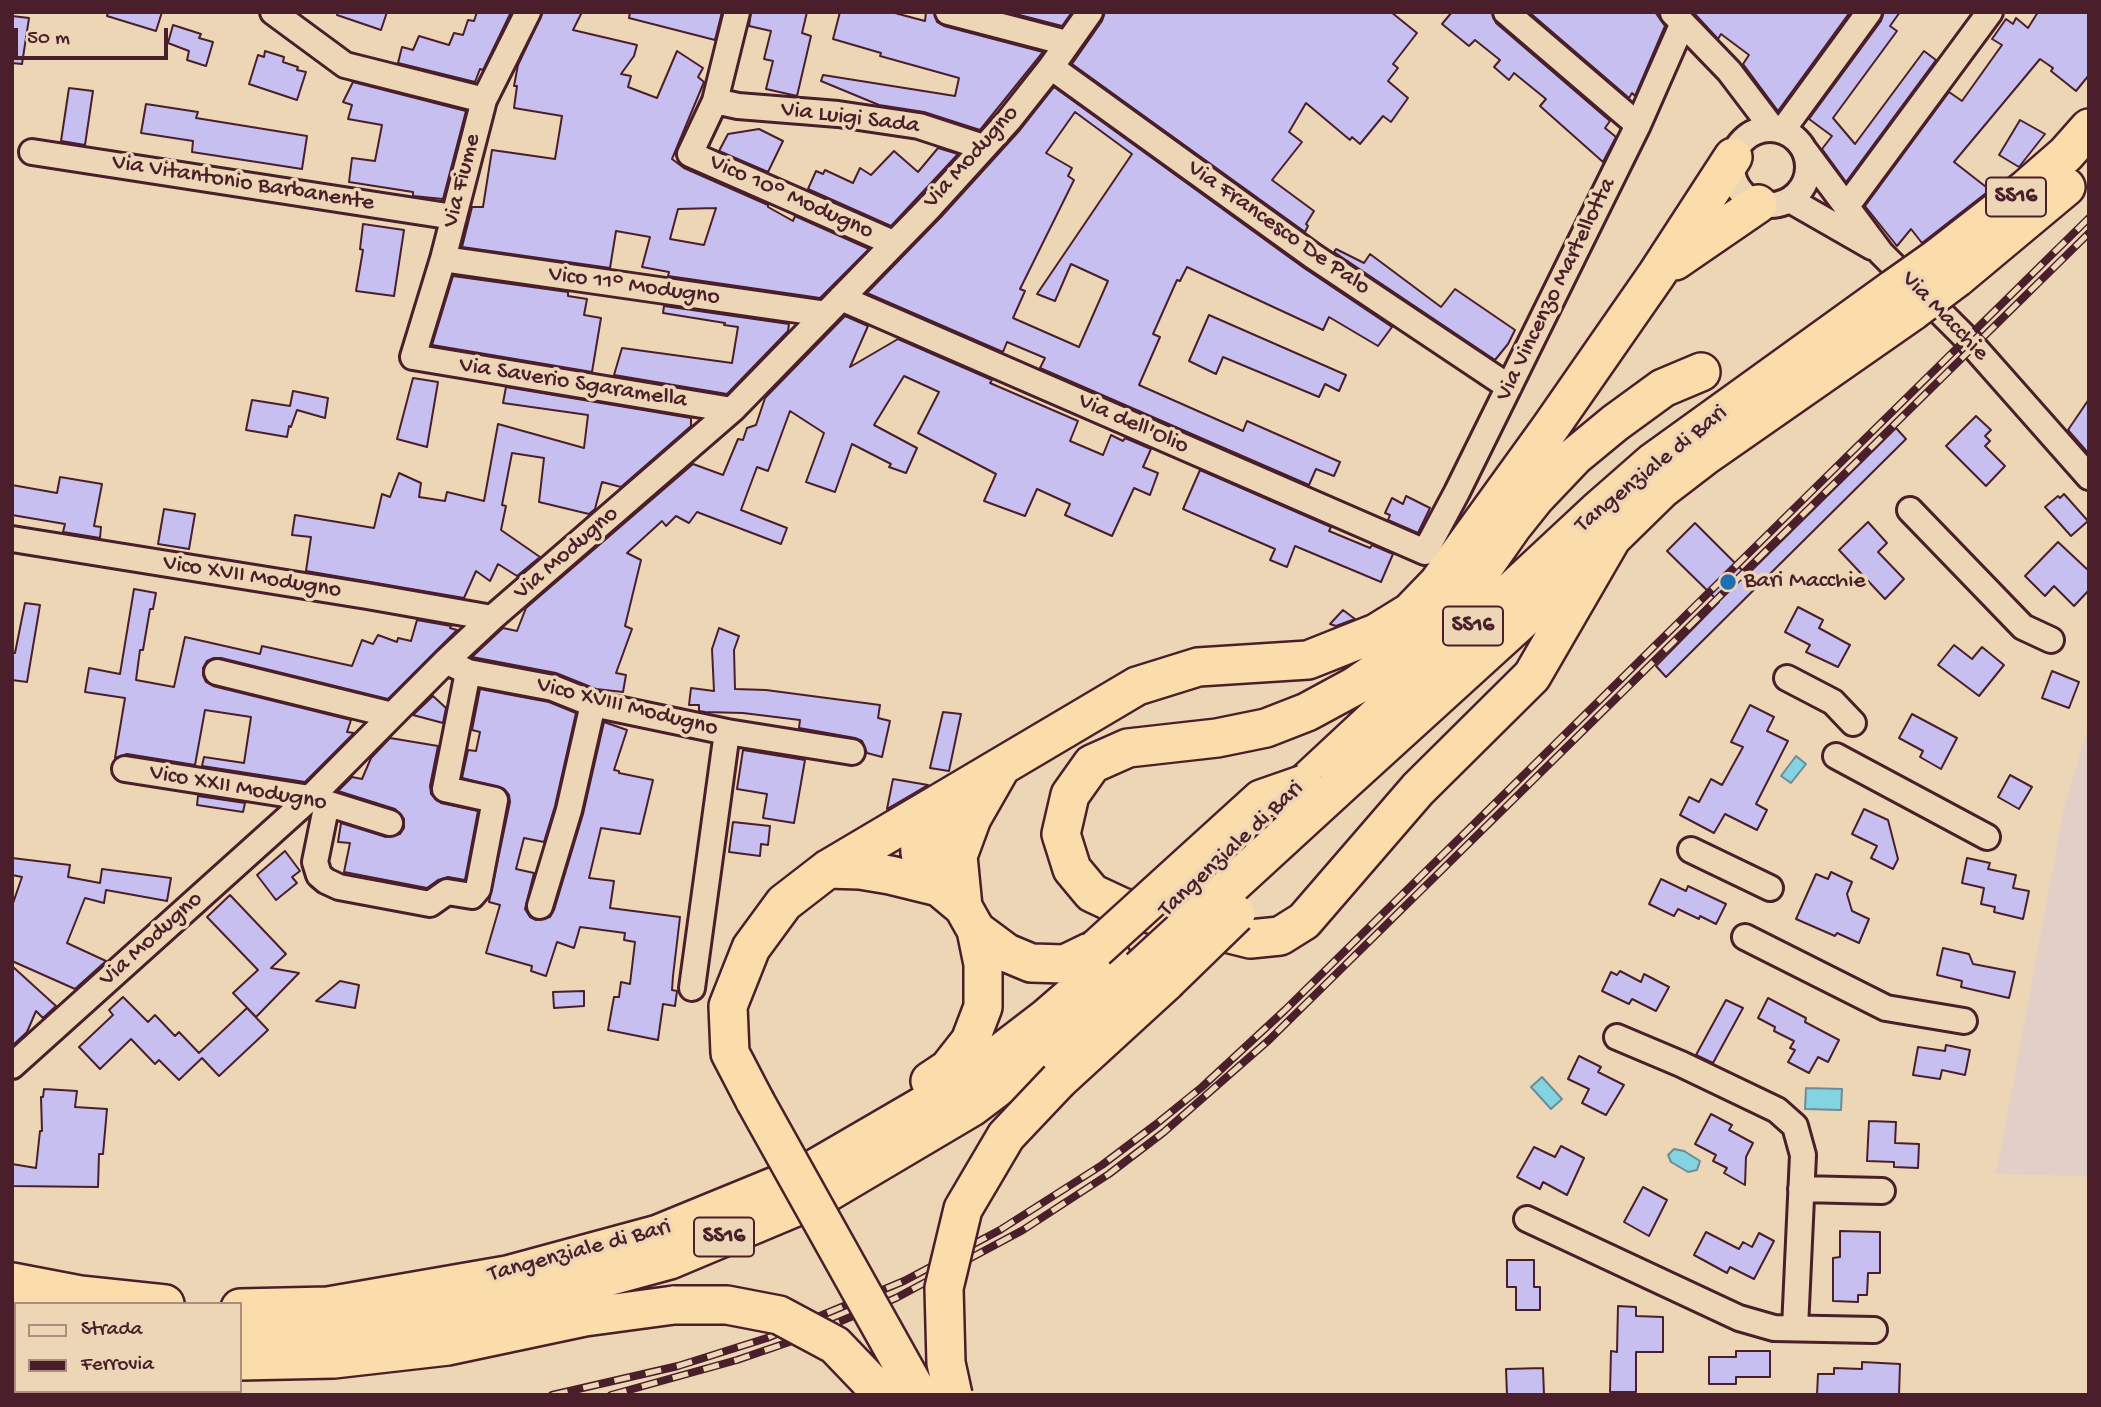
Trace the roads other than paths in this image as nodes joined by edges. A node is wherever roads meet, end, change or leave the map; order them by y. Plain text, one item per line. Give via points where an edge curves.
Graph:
1 (272, 12) edge
2 (528, 12) edge
3 (737, 12) edge
4 (948, 12) edge
5 (1090, 12) edge
6 (1506, 12) edge
7 (1869, 12) edge
8 (1990, 12) edge
9 (1677, 18) edge
10 (1067, 43) junction
11 (1051, 67) junction
12 (1729, 71) junction
13 (484, 100) junction
14 (715, 101) junction
15 (1638, 125) junction
16 (2089, 128) edge
17 (1777, 130) junction
18 (983, 147) junction
19 (1739, 148) junction
20 (1805, 151) junction
21 (32, 152) dead end
22 (2089, 165) edge
23 (1774, 202) junction
24 (1846, 206) junction
25 (454, 217) junction
26 (892, 243) junction
27 (1881, 253) junction
28 (443, 259) junction
29 (1657, 274) junction
30 (1903, 300) junction
31 (834, 306) junction
32 (414, 357) joint
33 (1701, 372) dead end
34 (1509, 387) junction
35 (732, 410) junction
36 (2089, 477) edge
37 (1653, 480) junction
38 (1910, 510) dead end
39 (1612, 538) junction
40 (12, 539) edge
41 (1425, 552) joint
42 (492, 618) junction
43 (2051, 640) dead end
44 (446, 661) junction
45 (468, 672) junction
46 (217, 673) dead end
47 (1787, 678) dead end
48 (593, 704) junction
49 (392, 715) junction
50 (1853, 723) dead end
51 (727, 732) junction
52 (852, 752) dead end
53 (1836, 756) dead end
54 (1001, 766) junction
55 (125, 769) dead end
56 (1319, 787) junction
57 (318, 800) junction
58 (918, 816) junction
59 (390, 823) dead end
60 (1987, 836) dead end
61 (1691, 850) dead end
62 (958, 856) junction
63 (828, 869) junction
64 (1770, 888) dead end
65 (540, 906) dead end
66 (959, 908) junction
67 (1745, 937) dead end
68 (1129, 964) junction
69 (692, 988) dead end
70 (1964, 1021) dead end
71 (1617, 1037) dead end
72 (12, 1066) edge
73 (807, 1173) junction
74 (1801, 1189) junction
75 (1882, 1191) dead end
76 (1527, 1219) dead end
77 (12, 1282) edge
78 (146, 1302) edge
79 (242, 1308) edge
80 (1795, 1328) junction
81 (1874, 1330) dead end
82 (242, 1335) edge
83 (242, 1361) edge
84 (883, 1395) edge
85 (919, 1395) edge
86 (953, 1395) edge

1 - 13 street via 345,65
2 - 13 street, Via Fiume
3 - 14 street
4 - 10 street
5 - 10 street, Via Modugno
6 - 15 street
7 - 17 street
8 - 24 street
9 - 12 street
9 - 15 street, Via Vincenzo Martellotta
10 - 11 street, Via Modugno
11 - 18 street, Via Modugno
11 - 34 street, Via Francesco De Palo via 1313,256
12 - 17 street
12 - 19 street
13 - 25 street, Via Fiume
14 - 18 street, Via Luigi Sada via 919,126
14 - 26 street, Vico 10° Modugno via 690,154
15 - 34 street, Via Vincenzo Martellotta
16 - 30 highway, Tangenziale di Bari / SS16, bridge
17 - 19 street via 1753,133
17 - 20 street via 1799,142
18 - 26 street, Via Modugno
19 - 23 street via 1731,169 1739,190
19 - 29 highway
20 - 23 street via 1808,173 1799,193
20 - 24 street, Via Macchie
21 - 25 street, Via Vitantonio Barbanente
22 - 30 highway, Tangenziale di Bari / SS16, bridge via 2016,230
23 - 27 street
23 - 29 highway via 1704,239
24 - 27 street, Via Macchie
25 - 28 street, Via Fiume
26 - 31 street, Via Modugno
27 - 36 street, Via Macchie via 1967,339
28 - 31 street, Vico 11° Modugno
28 - 32 street, Via Fiume
29 - 54 highway via 1438,583 1410,612 1376,634 1308,660 1198,667 1137,687
30 - 37 highway, Tangenziale di Bari / SS16 via 1726,425 1670,449
31 - 35 street, Via Modugno
31 - 41 street, Via dell'Olio
32 - 35 street, Via Saverio Sgaramella
33 - 39 highway via 1663,388 1575,456 1536,497 1467,591 1400,655 1355,686 1266,728 1128,748 1092,764 1070,795 1062,834 1072,869 1092,893 1122,908 1250,939 1280,936 1304,920 1418,789 1532,676
34 - 41 street, Via Vincenzo Martellotta
35 - 42 street, Via Modugno
37 - 39 highway, Tangenziale di Bari / SS16
37 - 56 highway, Tangenziale di Bari / SS16 via 1596,512
38 - 43 street via 2023,627
39 - 56 highway, Tangenziale di Bari / SS16
40 - 42 street, Vico XVII Modugno
42 - 44 street, Via Modugno
44 - 45 street, Vico XVIII Modugno
44 - 49 street, Via Modugno
45 - 48 street, Vico XVIII Modugno via 553,688
45 - 57 street via 445,789 495,800 478,889 472,896 447,892 430,904 326,881 315,862
46 - 49 street
47 - 50 street via 1833,702
48 - 51 street, Vico XVIII Modugno
48 - 65 street via 569,810
49 - 57 street, Via Modugno
51 - 52 street, Vico XVIII Modugno
51 - 69 street
53 - 60 street
54 - 58 highway
54 - 62 highway via 972,818
55 - 57 street, Vico XXII Modugno
56 - 68 highway, Tangenziale di Bari / SS16, bridge
56 - 68 highway, bridge via 1261,799
57 - 59 street, Vico XXII Modugno
57 - 72 street, Via Modugno
58 - 62 highway via 937,823
58 - 63 highway
58 - 66 highway via 920,853
61 - 64 street
62 - 66 highway
63 - 66 highway via 890,875
63 - 85 highway, bridge via 784,903 751,948 729,1006 730,1053
66 - 68 highway via 1007,953 1031,962
66 - 73 highway via 983,964 983,1007 970,1041 948,1069 855,1128
67 - 70 street via 1886,1008
68 - 73 highway, Tangenziale di Bari / SS16 via 1046,1018 960,1084
68 - 82 highway, Tangenziale di Bari / SS16 via 1062,1039 972,1107 820,1197 670,1260 516,1302 332,1333
68 - 86 highway, bridge via 1059,1080 1006,1136 963,1209 944,1288 946,1363
71 - 74 street via 1693,1069 1788,1119 1801,1141
73 - 79 highway, Tangenziale di Bari / SS16 via 658,1234 507,1275 328,1306
74 - 75 street
74 - 80 street
76 - 80 street via 1739,1318 1774,1328
77 - 78 highway
80 - 81 street
83 - 84 highway, bridge via 334,1359 448,1346 585,1317 674,1305 727,1305 779,1315 835,1345

